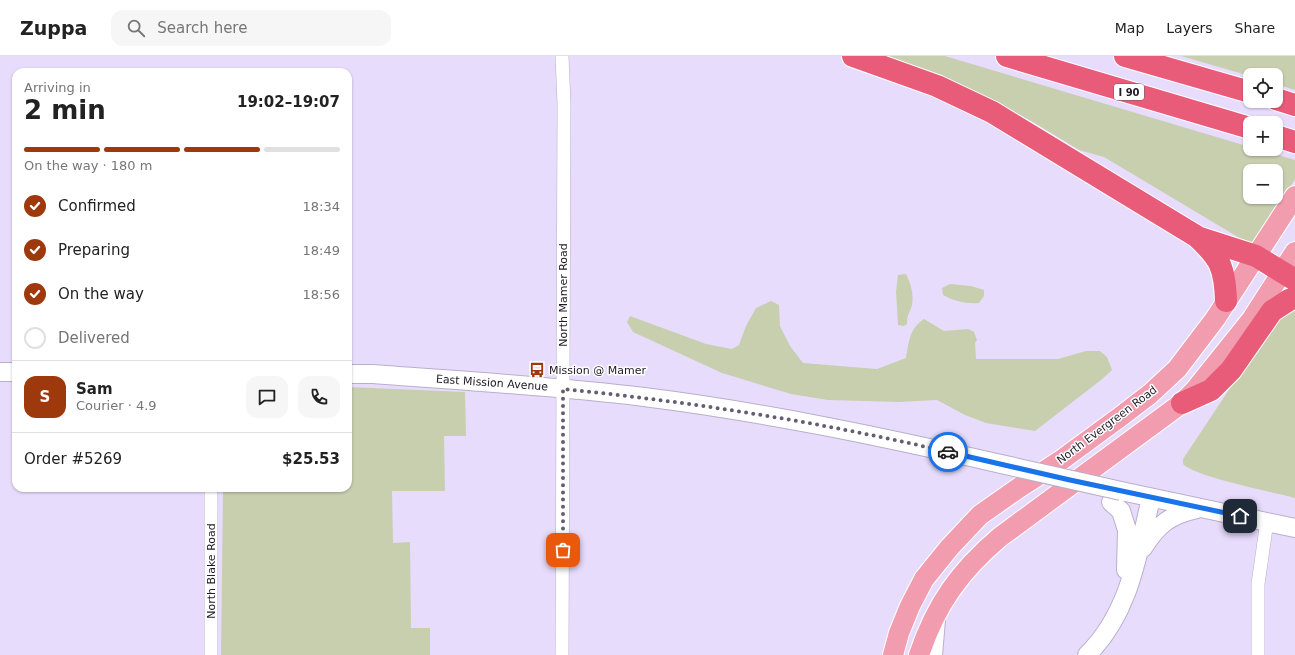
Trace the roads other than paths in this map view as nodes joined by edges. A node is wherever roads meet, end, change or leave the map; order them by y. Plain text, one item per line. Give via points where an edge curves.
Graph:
1 (562, 56) edge
2 (853, 56) edge
3 (1007, 56) edge
4 (1125, 56) edge
5 (1243, 90) edge
6 (1283, 101) edge
7 (1295, 105) edge
8 (1243, 126) edge
9 (1283, 138) edge
10 (1295, 142) edge
11 (1294, 198) edge
12 (1196, 236) junction
13 (1295, 252) edge
14 (1256, 256) junction
15 (1288, 276) edge
16 (1295, 298) edge
17 (1226, 301) junction
18 (0, 372) edge
19 (12, 372) edge
20 (352, 374) edge
21 (563, 389) junction
22 (1182, 403) junction
23 (211, 492) edge
24 (1116, 496) junction
25 (1151, 498) junction
26 (1200, 508) junction
27 (1268, 521) junction
28 (1295, 528) edge
29 (1137, 558) junction
30 (1125, 599) junction
31 (937, 611) junction
32 (211, 655) edge
33 (562, 655) edge
34 (893, 655) edge
35 (919, 655) edge
36 (934, 655) edge
37 (1087, 655) edge
38 (1258, 655) edge

1 - 21 street, North Mamer Road
2 - 12 highway via 937,86 992,112
3 - 8 highway, I 90
4 - 5 highway
6 - 7 highway
9 - 10 highway
11 - 14 main road, North Evergreen Road
12 - 14 highway
12 - 17 highway via 1211,250 1220,264 1225,282
13 - 15 main road
14 - 15 highway
14 - 17 main road, North Evergreen Road
15 - 22 main road
16 - 22 highway via 1272,311 1230,370 1211,390
17 - 34 main road, North Evergreen Road via 1178,369 1150,394 1060,461 980,515 948,548 924,579 910,606
18 - 19 street
20 - 21 street, East Mission Avenue
21 - 24 street, East Mission Avenue, bridge via 644,397 810,423 1058,477
21 - 33 street, North Mamer Road
22 - 31 main road via 1000,536 964,572
23 - 32 street, North Blake Road
24 - 25 street
24 - 30 street via 1127,530
25 - 26 street
25 - 29 street
26 - 27 street
26 - 29 street via 1181,513 1161,524 1150,536
27 - 28 street
27 - 38 street via 1258,584
29 - 30 street
30 - 37 street via 1106,633
31 - 35 main road
31 - 36 street

